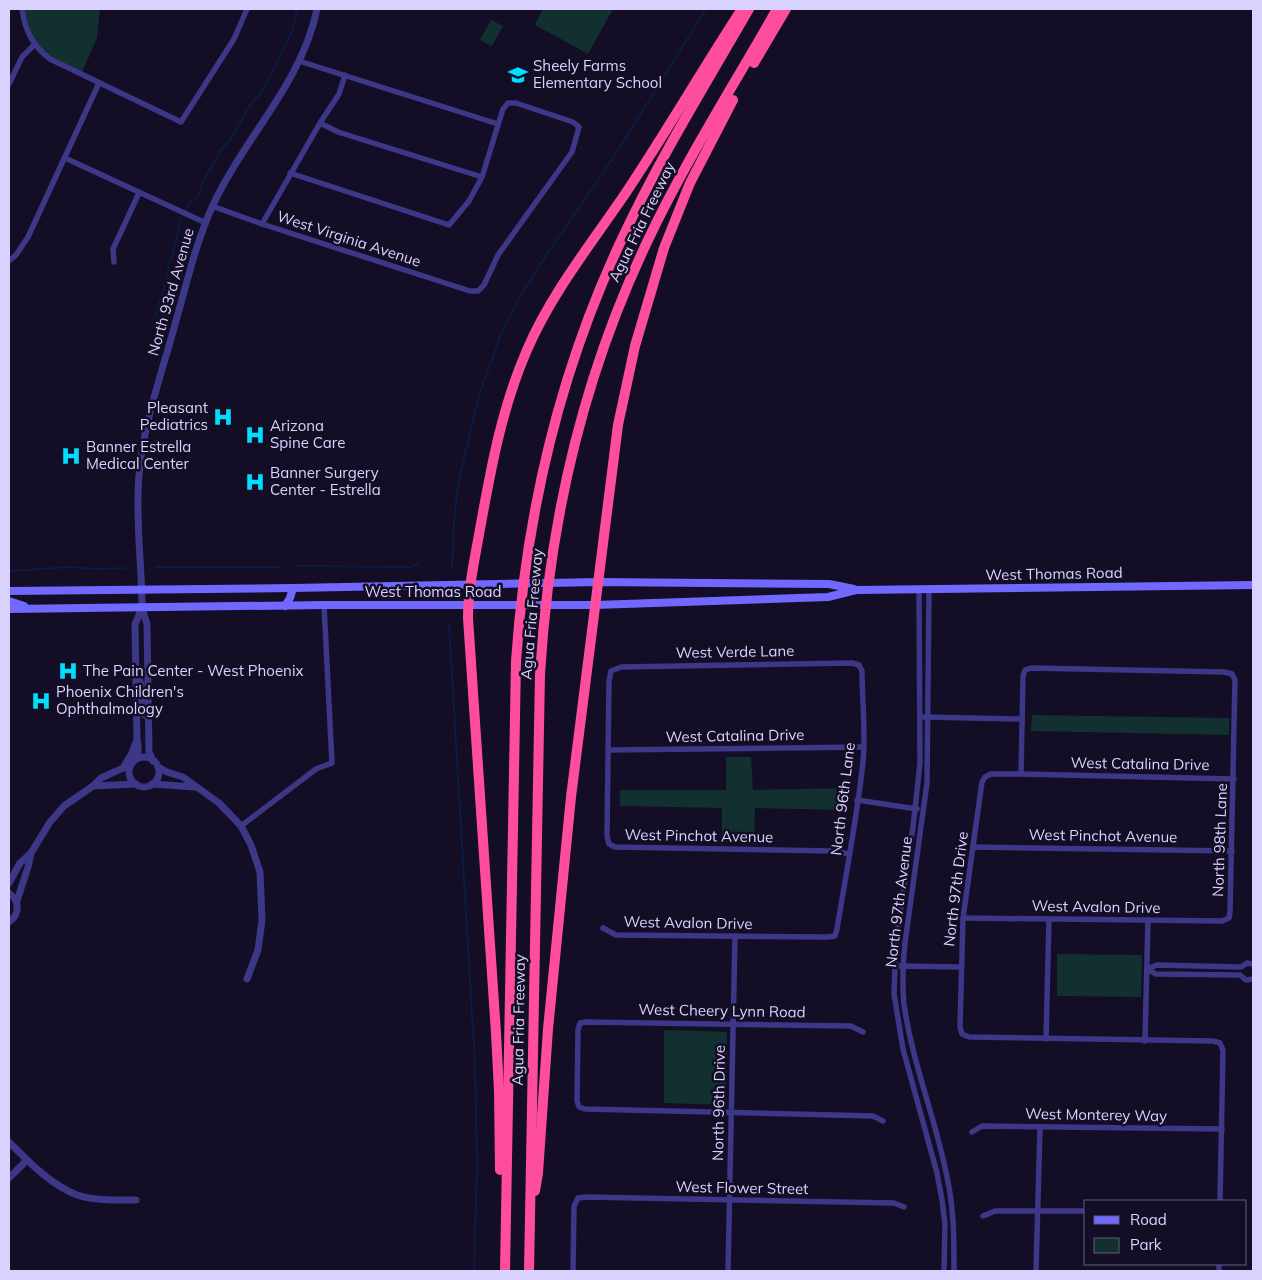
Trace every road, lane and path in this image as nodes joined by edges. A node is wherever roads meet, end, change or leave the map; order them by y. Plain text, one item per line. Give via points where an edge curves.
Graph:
1 (22, 9) edge
2 (247, 9) edge
3 (317, 9) edge
4 (742, 9) edge
5 (749, 9) edge
6 (777, 9) edge
7 (786, 9) edge
8 (34, 45) junction
9 (299, 61) junction
10 (345, 75) junction
11 (99, 83) junction
12 (9, 84) edge
13 (320, 123) junction
14 (498, 124) junction
15 (65, 158) junction
16 (290, 173) junction
17 (482, 177) junction
18 (140, 193) junction
19 (212, 206) junction
20 (206, 223) junction
21 (262, 224) junction
22 (9, 261) edge
23 (114, 262) dead end
24 (598, 582) junction
25 (470, 584) junction
26 (1253, 586) edge
27 (293, 588) junction
28 (142, 590) junction
29 (856, 590) junction
30 (919, 590) junction
31 (929, 590) junction
32 (9, 591) edge
33 (9, 601) edge
34 (324, 605) junction
35 (468, 605) junction
36 (595, 605) junction
37 (285, 606) junction
38 (34, 608) junction
39 (142, 608) junction
40 (9, 609) edge
41 (859, 665) joint
42 (135, 668) junction
43 (149, 717) junction
44 (919, 717) junction
45 (927, 718) junction
46 (1022, 719) junction
47 (137, 739) junction
48 (863, 747) junction
49 (608, 750) junction
50 (133, 762) junction
51 (155, 764) junction
52 (123, 768) junction
53 (1021, 774) junction
54 (985, 777) joint
55 (1234, 779) junction
56 (136, 784) junction
57 (152, 784) junction
58 (93, 786) junction
59 (195, 787) junction
60 (857, 800) junction
61 (915, 809) junction
62 (923, 811) junction
63 (241, 826) junction
64 (973, 847) junction
65 (1232, 851) junction
66 (31, 853) junction
67 (849, 854) junction
68 (9, 883) edge
69 (9, 893) edge
70 (17, 901) junction
71 (963, 918) junction
72 (1229, 918) joint
73 (1049, 919) junction
74 (1148, 920) junction
75 (9, 922) edge
76 (603, 928) dead end
77 (735, 936) junction
78 (835, 936) joint
79 (1253, 964) edge
80 (895, 966) junction
81 (903, 966) junction
82 (961, 967) junction
83 (1240, 967) junction
84 (1147, 969) junction
85 (1240, 975) junction
86 (246, 979) dead end
87 (1253, 979) edge
88 (733, 1024) junction
89 (863, 1032) dead end
90 (1046, 1039) junction
91 (1145, 1040) junction
92 (731, 1113) junction
93 (883, 1121) dead end
94 (1040, 1127) junction
95 (1222, 1129) junction
96 (972, 1132) dead end
97 (9, 1142) edge
98 (27, 1160) junction
99 (9, 1178) edge
100 (136, 1200) dead end
101 (729, 1200) junction
102 (1220, 1200) edge
103 (904, 1208) dead end
104 (1038, 1211) junction
105 (1084, 1212) edge
106 (983, 1216) dead end
107 (506, 1221) junction
108 (530, 1222) junction
109 (505, 1271) edge
110 (529, 1271) edge
111 (573, 1271) edge
112 (728, 1271) edge
113 (944, 1271) edge
114 (954, 1271) edge
115 (1036, 1271) edge

1 - 8 street via 26,29
2 - 11 street via 234,39 181,122
3 - 9 street, North 93rd Avenue
4 - 25 highway via 663,136 548,309 527,350 511,392 494,455
5 - 107 highway, Agua Fria Freeway via 646,190 602,283 553,428 536,504 518,629
6 - 108 highway, Agua Fria Freeway via 648,240 600,357 564,484 543,630 538,732
7 - 24 highway via 692,178 655,276 622,406
8 - 11 street via 50,59
8 - 12 street via 22,57
9 - 10 street
9 - 19 street, North 93rd Avenue
10 - 13 street via 339,94
10 - 14 street
11 - 15 street
13 - 16 street
13 - 17 street via 338,132
14 - 17 street
14 - 21 street, West Virginia Avenue via 508,103 516,103 573,122 579,127 572,152 498,255 478,291 462,289
15 - 18 street
15 - 22 street via 28,237
16 - 17 street via 449,225 469,201
16 - 21 street
18 - 20 street
18 - 23 street via 113,249
19 - 20 street, North 93rd Avenue
19 - 21 street, West Virginia Avenue
20 - 28 street, North 93rd Avenue via 149,418 141,458 138,500
24 - 25 main road, West Thomas Road
24 - 29 main road, West Thomas Road via 829,584
24 - 36 highway
25 - 27 main road, West Thomas Road
25 - 35 highway
26 - 31 main road, West Thomas Road
27 - 28 main road, West Thomas Road
27 - 37 main road
28 - 32 main road, West Thomas Road
28 - 39 street, North 93rd Avenue
29 - 30 main road, West Thomas Road
29 - 36 main road, West Thomas Road via 828,597
30 - 31 main road, West Thomas Road
30 - 44 street, North 97th Avenue
31 - 45 street, North 97th Avenue
33 - 38 main road
34 - 35 main road, West Thomas Road
34 - 37 main road, West Thomas Road
34 - 63 street via 332,763 316,769
35 - 36 main road, West Thomas Road
35 - 107 highway via 498,1068 500,1176
36 - 108 highway via 568,833 548,1029 538,1174
37 - 39 main road, West Thomas Road
38 - 39 main road, West Thomas Road
38 - 40 main road, West Thomas Road
39 - 42 street, North 93rd Avenue via 135,624
39 - 43 street, North 93rd Avenue via 147,624
41 - 48 street, North 96th Lane via 862,671
41 - 49 street, West Verde Lane via 621,667 611,671 609,681
42 - 43 street via 141,686 143,714
42 - 47 street, North 93rd Avenue
43 - 51 street, North 93rd Avenue via 149,752
44 - 45 street
44 - 61 street, North 97th Avenue via 920,763
45 - 46 street
45 - 62 street, North 97th Avenue via 927,783
46 - 53 street
46 - 55 street, North 98th Lane via 1023,676 1025,670 1031,668 1232,674 1235,680
47 - 50 street, North 93rd Avenue via 138,752
47 - 52 street
48 - 49 street, West Catalina Drive
48 - 60 street, North 96th Lane
49 - 67 street, West Pinchot Avenue via 609,844
50 - 51 street via 144,758
50 - 52 street
50 - 56 street via 129,772
51 - 57 street via 158,776
51 - 59 street via 183,777
52 - 58 street
53 - 54 street, West Catalina Drive
53 - 55 street, West Catalina Drive
54 - 64 street, North 97th Drive
55 - 65 street, North 98th Lane
56 - 57 street via 144,787
56 - 58 street
57 - 59 street
58 - 66 street via 73,798 55,815
59 - 63 street via 219,803
60 - 61 street
60 - 67 street, North 96th Lane
61 - 62 street
61 - 80 street, North 97th Avenue
62 - 81 street, North 97th Avenue
63 - 86 street via 257,862 262,898 260,941
64 - 65 street, West Pinchot Avenue
64 - 71 street, North 97th Drive
65 - 72 street, North 98th Lane
66 - 68 street via 20,863
66 - 70 street
67 - 78 street, North 96th Lane
69 - 70 street
70 - 75 street via 16,915
71 - 73 street, West Avalon Drive
71 - 82 street, North 97th Drive
72 - 74 street, West Avalon Drive via 1222,921
73 - 74 street, West Avalon Drive
73 - 90 street
74 - 84 street
76 - 77 street, West Avalon Drive via 616,935
77 - 78 street, West Avalon Drive
77 - 88 street, North 96th Drive
79 - 83 street
80 - 81 street
80 - 113 street, North 97th Avenue via 894,994 903,1049 942,1200
81 - 82 street
81 - 114 street, North 97th Avenue via 908,1029 947,1176 953,1211
82 - 90 street, North 97th Drive via 962,1034 969,1037
83 - 84 street via 1156,965
83 - 85 street
84 - 85 street via 1156,974
84 - 91 street
85 - 87 street via 1246,980
88 - 89 street, West Cheery Lynn Road via 851,1026
88 - 92 street, North 96th Drive
88 - 92 street, West Cheery Lynn Road via 586,1022 580,1023 578,1030 579,1108
90 - 91 street
91 - 95 street via 1220,1043 1223,1050
92 - 93 street via 873,1116
92 - 101 street, North 96th Drive
94 - 95 street, West Monterey Way
94 - 96 street, West Monterey Way via 982,1126
94 - 104 street
95 - 102 street
97 - 98 street
98 - 99 street
98 - 100 street via 54,1182 77,1195 103,1200
101 - 103 street, West Flower Street via 894,1203
101 - 111 street, West Flower Street via 578,1198 574,1206
101 - 112 street, North 96th Drive
104 - 105 street
104 - 106 street via 995,1210
104 - 115 street
107 - 109 highway, Agua Fria Freeway
108 - 110 highway, Agua Fria Freeway

